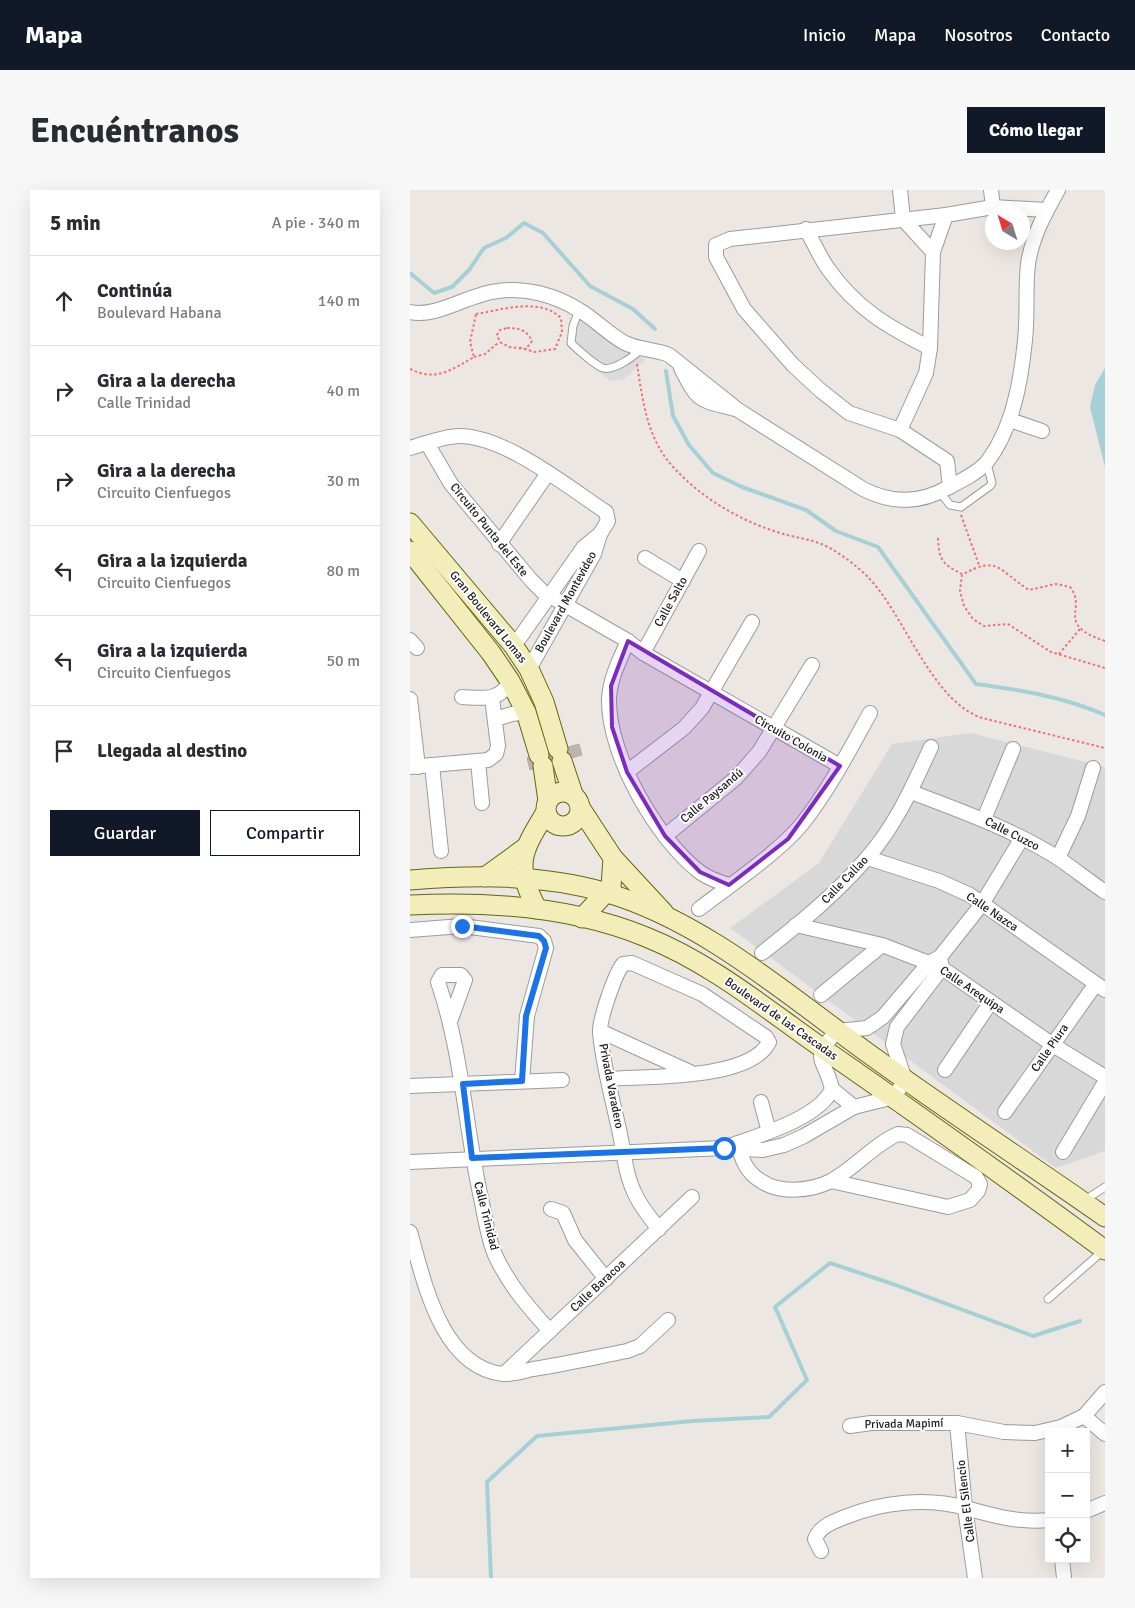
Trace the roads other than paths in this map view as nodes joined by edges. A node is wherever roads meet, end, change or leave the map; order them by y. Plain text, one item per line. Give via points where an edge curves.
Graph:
1 (900, 190) edge
2 (991, 190) edge
3 (1058, 190) edge
4 (993, 205) edge
5 (985, 208) edge
6 (1030, 209) edge
7 (1048, 210) junction
8 (946, 215) junction
9 (903, 219) junction
10 (806, 229) junction
11 (933, 252) junction
12 (579, 310) junction
13 (410, 312) edge
14 (930, 348) junction
15 (638, 353) junction
16 (1010, 420) junction
17 (900, 430) junction
18 (1042, 431) dead end
19 (427, 442) junction
20 (410, 448) edge
21 (947, 461) junction
22 (986, 463) junction
23 (973, 472) junction
24 (548, 473) junction
25 (945, 490) junction
26 (410, 523) edge
27 (600, 534) junction
28 (499, 544) junction
29 (410, 551) edge
30 (699, 551) dead end
31 (645, 558) dead end
32 (683, 581) junction
33 (549, 596) junction
34 (564, 604) junction
35 (485, 612) junction
36 (752, 622) dead end
37 (469, 625) junction
38 (628, 641) junction
39 (513, 645) junction
40 (643, 653) junction
41 (812, 666) dead end
42 (529, 669) junction
43 (510, 681) junction
44 (712, 693) junction
45 (462, 697) dead end
46 (492, 698) junction
47 (410, 699) edge
48 (870, 714) dead end
49 (528, 718) junction
50 (550, 718) junction
51 (495, 719) junction
52 (774, 729) junction
53 (932, 747) dead end
54 (1013, 749) dead end
55 (478, 760) junction
56 (432, 765) junction
57 (840, 766) junction
58 (414, 767) edge
59 (1093, 768) dead end
60 (627, 772) junction
61 (910, 792) junction
62 (577, 801) junction
63 (482, 802) dead end
64 (547, 806) junction
65 (984, 819) junction
66 (665, 836) junction
67 (1022, 838) junction
68 (525, 848) junction
69 (441, 851) dead end
70 (613, 858) junction
71 (868, 858) junction
72 (1058, 858) junction
73 (485, 877) junction
74 (524, 879) junction
75 (410, 880) edge
76 (729, 885) junction
77 (605, 892) junction
78 (1105, 892) edge
79 (982, 904) junction
80 (410, 905) edge
81 (538, 909) junction
82 (699, 909) dead end
83 (666, 916) junction
84 (582, 918) junction
85 (796, 926) junction
86 (410, 930) edge
87 (882, 945) junction
88 (762, 953) dead end
89 (937, 963) junction
90 (1100, 987) edge
91 (821, 995) dead end
92 (990, 1002) junction
93 (451, 1019) dead end
94 (600, 1030) junction
95 (837, 1031) junction
96 (1053, 1045) junction
97 (822, 1048) junction
98 (945, 1070) dead end
99 (693, 1073) junction
100 (1105, 1077) edge
101 (609, 1079) junction
102 (562, 1080) dead end
103 (905, 1080) junction
104 (522, 1081) junction
105 (1105, 1082) edge
106 (463, 1084) junction
107 (410, 1086) edge
108 (832, 1089) junction
109 (894, 1097) junction
110 (761, 1102) dead end
111 (1105, 1106) edge
112 (854, 1107) junction
113 (1088, 1111) junction
114 (1005, 1112) dead end
115 (770, 1132) junction
116 (739, 1146) junction
117 (624, 1152) junction
118 (1063, 1152) dead end
119 (472, 1158) junction
120 (410, 1162) edge
121 (831, 1181) junction
122 (1105, 1187) edge
123 (692, 1197) dead end
124 (1082, 1202) junction
125 (551, 1209) dead end
126 (1105, 1217) edge
127 (659, 1229) junction
128 (410, 1232) edge
129 (1105, 1250) edge
130 (606, 1279) junction
131 (1048, 1299) dead end
132 (668, 1320) dead end
133 (550, 1331) junction
134 (532, 1348) junction
135 (545, 1367) junction
136 (504, 1374) junction
137 (1105, 1392) edge
138 (1084, 1416) junction
139 (957, 1423) junction
140 (850, 1426) dead end
141 (1105, 1434) edge
142 (1105, 1503) edge
143 (965, 1508) junction
144 (1090, 1509) edge
145 (1045, 1520) edge
146 (821, 1551) dead end
147 (1062, 1563) edge
148 (976, 1578) edge
149 (1064, 1578) edge

1 - 9 street
2 - 4 street
3 - 7 street
5 - 8 street
6 - 7 street
7 - 16 street via 1034,237 1028,263 1025,340
8 - 9 street
8 - 11 street
9 - 10 street
9 - 11 street
10 - 14 street via 828,270 860,306 886,326
10 - 17 street via 730,239 716,245 716,257 744,309 793,365 849,414
11 - 14 street
12 - 13 street via 542,294 518,290 469,297 436,312
12 - 15 street
12 - 15 lane via 573,326 573,344 604,369
14 - 17 street via 926,373
15 - 25 street via 658,350 669,355 679,364 695,395 701,400 738,410 880,498 900,502 921,499
16 - 18 street
16 - 22 street
17 - 21 street
19 - 20 street
19 - 24 street via 458,436 482,439 506,448
19 - 28 street, Circuito Punta del Este via 451,484
21 - 23 street
21 - 25 street
22 - 23 street
22 - 25 lane via 992,483 958,508 950,505
23 - 25 street
24 - 27 street, Boulevard Montevideo via 606,512 608,521
24 - 28 street
26 - 35 main road, Gran Boulevard Lomas
27 - 33 street, Boulevard Montevideo via 583,548
27 - 34 street, Boulevard Montevideo via 594,554
28 - 33 street, Circuito Punta del Este
29 - 37 main road, Gran Boulevard Lomas
30 - 32 street, Calle Salto
31 - 32 street
32 - 40 street, Calle Salto
33 - 34 street, Circuito Punta del Este
33 - 39 street, Boulevard Montevideo
34 - 38 street, Circuito Colonia
34 - 42 street, Boulevard Montevideo
35 - 37 main road
35 - 39 main road, Gran Boulevard Lomas
36 - 44 street
37 - 43 main road, Gran Boulevard Lomas
38 - 40 street, Circuito Colonia
38 - 60 street via 617,664 610,699 612,727
39 - 42 main road, Gran Boulevard Lomas
40 - 44 street, Circuito Colonia
41 - 52 street, Calle Paysandú
42 - 50 main road, Gran Boulevard Lomas
43 - 46 street via 504,691
43 - 49 main road, Gran Boulevard Lomas
44 - 52 street, Circuito Colonia
44 - 60 street via 684,728
45 - 46 street
46 - 51 street
47 - 58 street
48 - 57 street
49 - 50 main road
49 - 51 street via 512,714
49 - 64 main road, Gran Boulevard Lomas via 541,760
50 - 62 main road, Gran Boulevard Lomas
51 - 55 street via 496,754 488,760
52 - 57 street, Circuito Colonia
52 - 66 street, Calle Paysandú via 736,778
53 - 61 street, Calle Callao
54 - 65 street
55 - 56 street
55 - 63 street
56 - 58 street
56 - 69 street
57 - 76 street, Circuito Colonia via 792,834
59 - 72 street via 1078,816
60 - 66 street via 643,805
61 - 65 street, Calle Cuzco
61 - 71 street, Calle Callao
62 - 64 main road via 561,791 551,796
62 - 64 main road via 577,820 568,826 556,825 548,817
62 - 70 main road, Gran Boulevard Lomas
64 - 68 main road
65 - 67 street, Calle Cuzco
66 - 76 street via 700,872
67 - 72 street, Calle Cuzco
67 - 79 street
68 - 73 main road
68 - 74 main road
70 - 77 main road via 611,887
70 - 83 main road, Gran Boulevard Lomas
71 - 79 street, Calle Nazca via 939,881
71 - 85 street, Calle Callao
72 - 78 street, Calle Cuzco
73 - 74 main road, Boulevard de las Cascadas
73 - 75 main road, Boulevard de las Cascadas
74 - 77 main road, Boulevard de las Cascadas
74 - 81 main road
76 - 82 street, Circuito Colonia
77 - 83 main road, Boulevard de las Cascadas
77 - 84 main road
79 - 89 street
79 - 90 street, Calle Nazca
80 - 81 main road, Boulevard de las Cascadas
81 - 84 main road, Boulevard de las Cascadas
83 - 95 main road, Boulevard de las Cascadas via 721,946
84 - 97 main road, Boulevard de las Cascadas via 644,936 716,972
85 - 87 street, Calle Arequipa
85 - 88 street, Calle Callao
86 - 104 street via 462,926 539,936 544,941 546,948 526,1016
87 - 89 street, Calle Arequipa
87 - 91 street
89 - 92 street, Calle Arequipa
89 - 95 street via 867,1028
89 - 103 street via 896,1032 893,1044
90 - 96 street, Calle Piura
92 - 96 street, Calle Arequipa
92 - 98 street
93 - 106 street, Calle Trinidad
94 - 99 street
94 - 99 street, Privada Varadero via 616,972 623,964 632,963 702,994 769,1042 754,1058 738,1065
94 - 101 street, Privada Varadero
95 - 97 street
95 - 103 main road, Boulevard de las Cascadas
96 - 100 street, Calle Arequipa
96 - 114 street, Calle Piura
97 - 108 street via 821,1061 830,1077
97 - 109 main road, Boulevard de las Cascadas
99 - 101 street
101 - 117 street, Privada Varadero
102 - 104 street
103 - 109 street
103 - 124 main road, Boulevard de las Cascadas
104 - 106 street
105 - 113 street
106 - 107 street
106 - 119 street, Calle Trinidad
108 - 112 street
108 - 115 street via 826,1100
109 - 112 street
109 - 129 main road, Boulevard de las Cascadas
110 - 115 street
111 - 113 street
112 - 116 street via 784,1145 763,1150
113 - 118 street
115 - 116 street
116 - 117 street
116 - 121 street via 751,1174 768,1186 799,1190
117 - 119 street
117 - 127 street, Privada Varadero via 635,1194
119 - 120 street
119 - 133 street, Calle Trinidad via 495,1256 527,1306
121 - 121 street via 948,1207 970,1200 978,1192 980,1184 976,1177 907,1135 898,1134
122 - 124 lane
123 - 127 street, Calle Baracoa
124 - 126 main road, Boulevard de las Cascadas
125 - 130 street via 563,1213 575,1240
127 - 130 street, Calle Baracoa
128 - 136 street via 428,1295 455,1346 470,1362
129 - 131 lane
130 - 133 street, Calle Baracoa
132 - 135 street via 640,1346
133 - 134 street, Calle Baracoa
134 - 135 street
134 - 136 street, Calle Baracoa
135 - 136 street
137 - 138 street
138 - 139 street, Privada Mapimí via 1061,1427 1035,1433 1004,1432
138 - 141 street
139 - 140 street, Privada Mapimí
139 - 143 street, Calle El Silencio
142 - 144 street
143 - 145 street via 1012,1520
143 - 146 street via 914,1502 853,1514 818,1532 816,1539
143 - 148 street, Calle El Silencio
147 - 149 street

